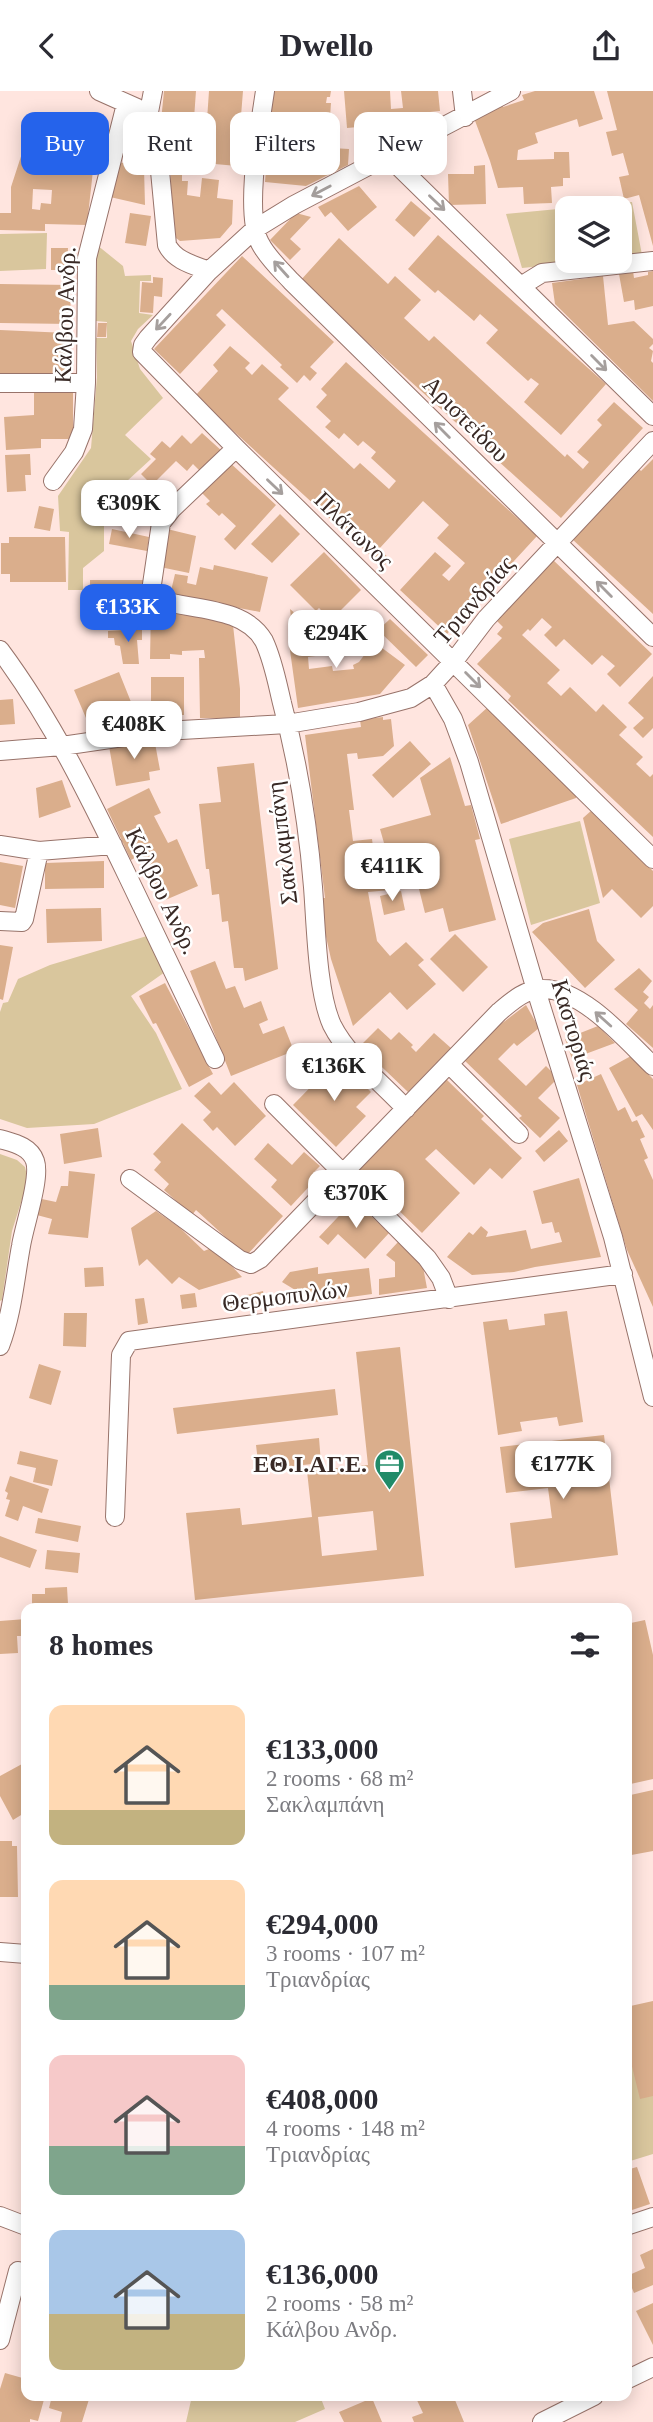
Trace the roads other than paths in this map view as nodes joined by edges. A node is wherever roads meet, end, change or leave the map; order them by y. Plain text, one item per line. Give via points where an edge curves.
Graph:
1 (99, 91) edge
2 (153, 91) edge
3 (265, 91) edge
4 (462, 91) edge
5 (511, 91) edge
6 (126, 104) junction
7 (149, 111) junction
8 (465, 117) junction
9 (447, 126) edge
10 (354, 174) edge
11 (407, 175) edge
12 (255, 229) junction
13 (653, 261) edge
14 (209, 271) junction
15 (521, 286) junction
16 (0, 383) edge
17 (86, 383) junction
18 (653, 416) edge
19 (653, 441) edge
20 (236, 448) junction
21 (53, 481) dead end
22 (558, 544) junction
23 (653, 637) edge
24 (0, 650) edge
25 (454, 661) junction
26 (433, 684) junction
27 (287, 724) junction
28 (62, 746) junction
29 (0, 751) edge
30 (0, 845) edge
31 (113, 845) junction
32 (39, 851) junction
33 (653, 859) edge
34 (0, 921) edge
35 (536, 990) junction
36 (215, 1059) dead end
37 (449, 1064) junction
38 (653, 1066) edge
39 (274, 1104) dead end
40 (407, 1109) junction
41 (519, 1134) dead end
42 (0, 1139) edge
43 (344, 1174) junction
44 (130, 1179) dead end
45 (623, 1273) junction
46 (449, 1299) junction
47 (0, 1346) edge
48 (648, 1353) edge
49 (653, 1397) edge
50 (115, 1517) dead end
51 (0, 1952) edge
52 (21, 1954) edge
53 (0, 2216) edge
54 (653, 2217) edge
55 (21, 2224) edge
56 (632, 2224) edge
57 (18, 2271) dead end
58 (0, 2340) edge
59 (653, 2367) edge
60 (632, 2377) edge
61 (584, 2401) edge
62 (542, 2422) edge

1 - 6 street
2 - 7 street
3 - 12 street
4 - 8 street
5 - 8 street, Πλάτωνος
6 - 7 street
6 - 17 street, Κάλβου Ανδρ. via 87,258
7 - 14 street via 169,248 180,259
8 - 9 street, Πλάτωνος
10 -> 12 street, Πλάτωνος
11 -> 15 street
12 - 14 street, Πλάτωνος
22 -> 12 street, Αριστείδου via 291,281 262,247
13 - 15 street via 542,273
14 -> 20 street, Πλάτωνος via 148,338 142,352
15 -> 18 street
16 - 17 street
17 - 21 street, Κάλβου Ανδρ. via 81,437
19 - 22 street, Τριανδρίας
20 -> 25 street, Πλάτωνος
20 - 27 street, Σακλαμπάνη via 161,523 151,591 159,600 229,615 256,628 268,649
23 -> 22 street, Αριστείδου
22 - 25 street, Τριανδρίας via 486,619
24 - 28 street, Κάλβου Ανδρ.
25 - 26 street, Τριανδρίας
25 -> 33 street, Πλάτωνος
26 - 27 street, Τριανδρίας via 404,701
26 - 35 street, Καστοριάς via 466,753
27 - 28 street, Τριανδρίας via 164,731
27 - 40 street, Σακλαμπάνη via 307,831 328,1014 348,1049
28 - 29 street, Τριανδρίας
28 - 31 street, Κάλβου Ανδρ.
30 - 32 street
31 - 32 street
31 - 36 street, Κάλβου Ανδρ.
32 - 34 street via 24,919
35 - 37 street via 509,1004
38 -> 35 street via 586,1006 555,991
35 - 45 street, Καστοριάς
37 - 40 street
37 - 41 street
39 - 43 street
40 - 43 street
42 - 47 street via 29,1151 36,1174
43 - 44 street via 251,1264 240,1261
43 - 46 street via 427,1258
45 - 46 street, Θερμοπυλών
45 - 48 street, Καστοριάς
46 - 50 street, Θερμοπυλών via 129,1341 121,1355
48 - 49 street, Καστοριάς
51 - 52 street
53 - 55 street
54 - 56 street
57 - 58 street
59 - 60 street
61 - 62 street

